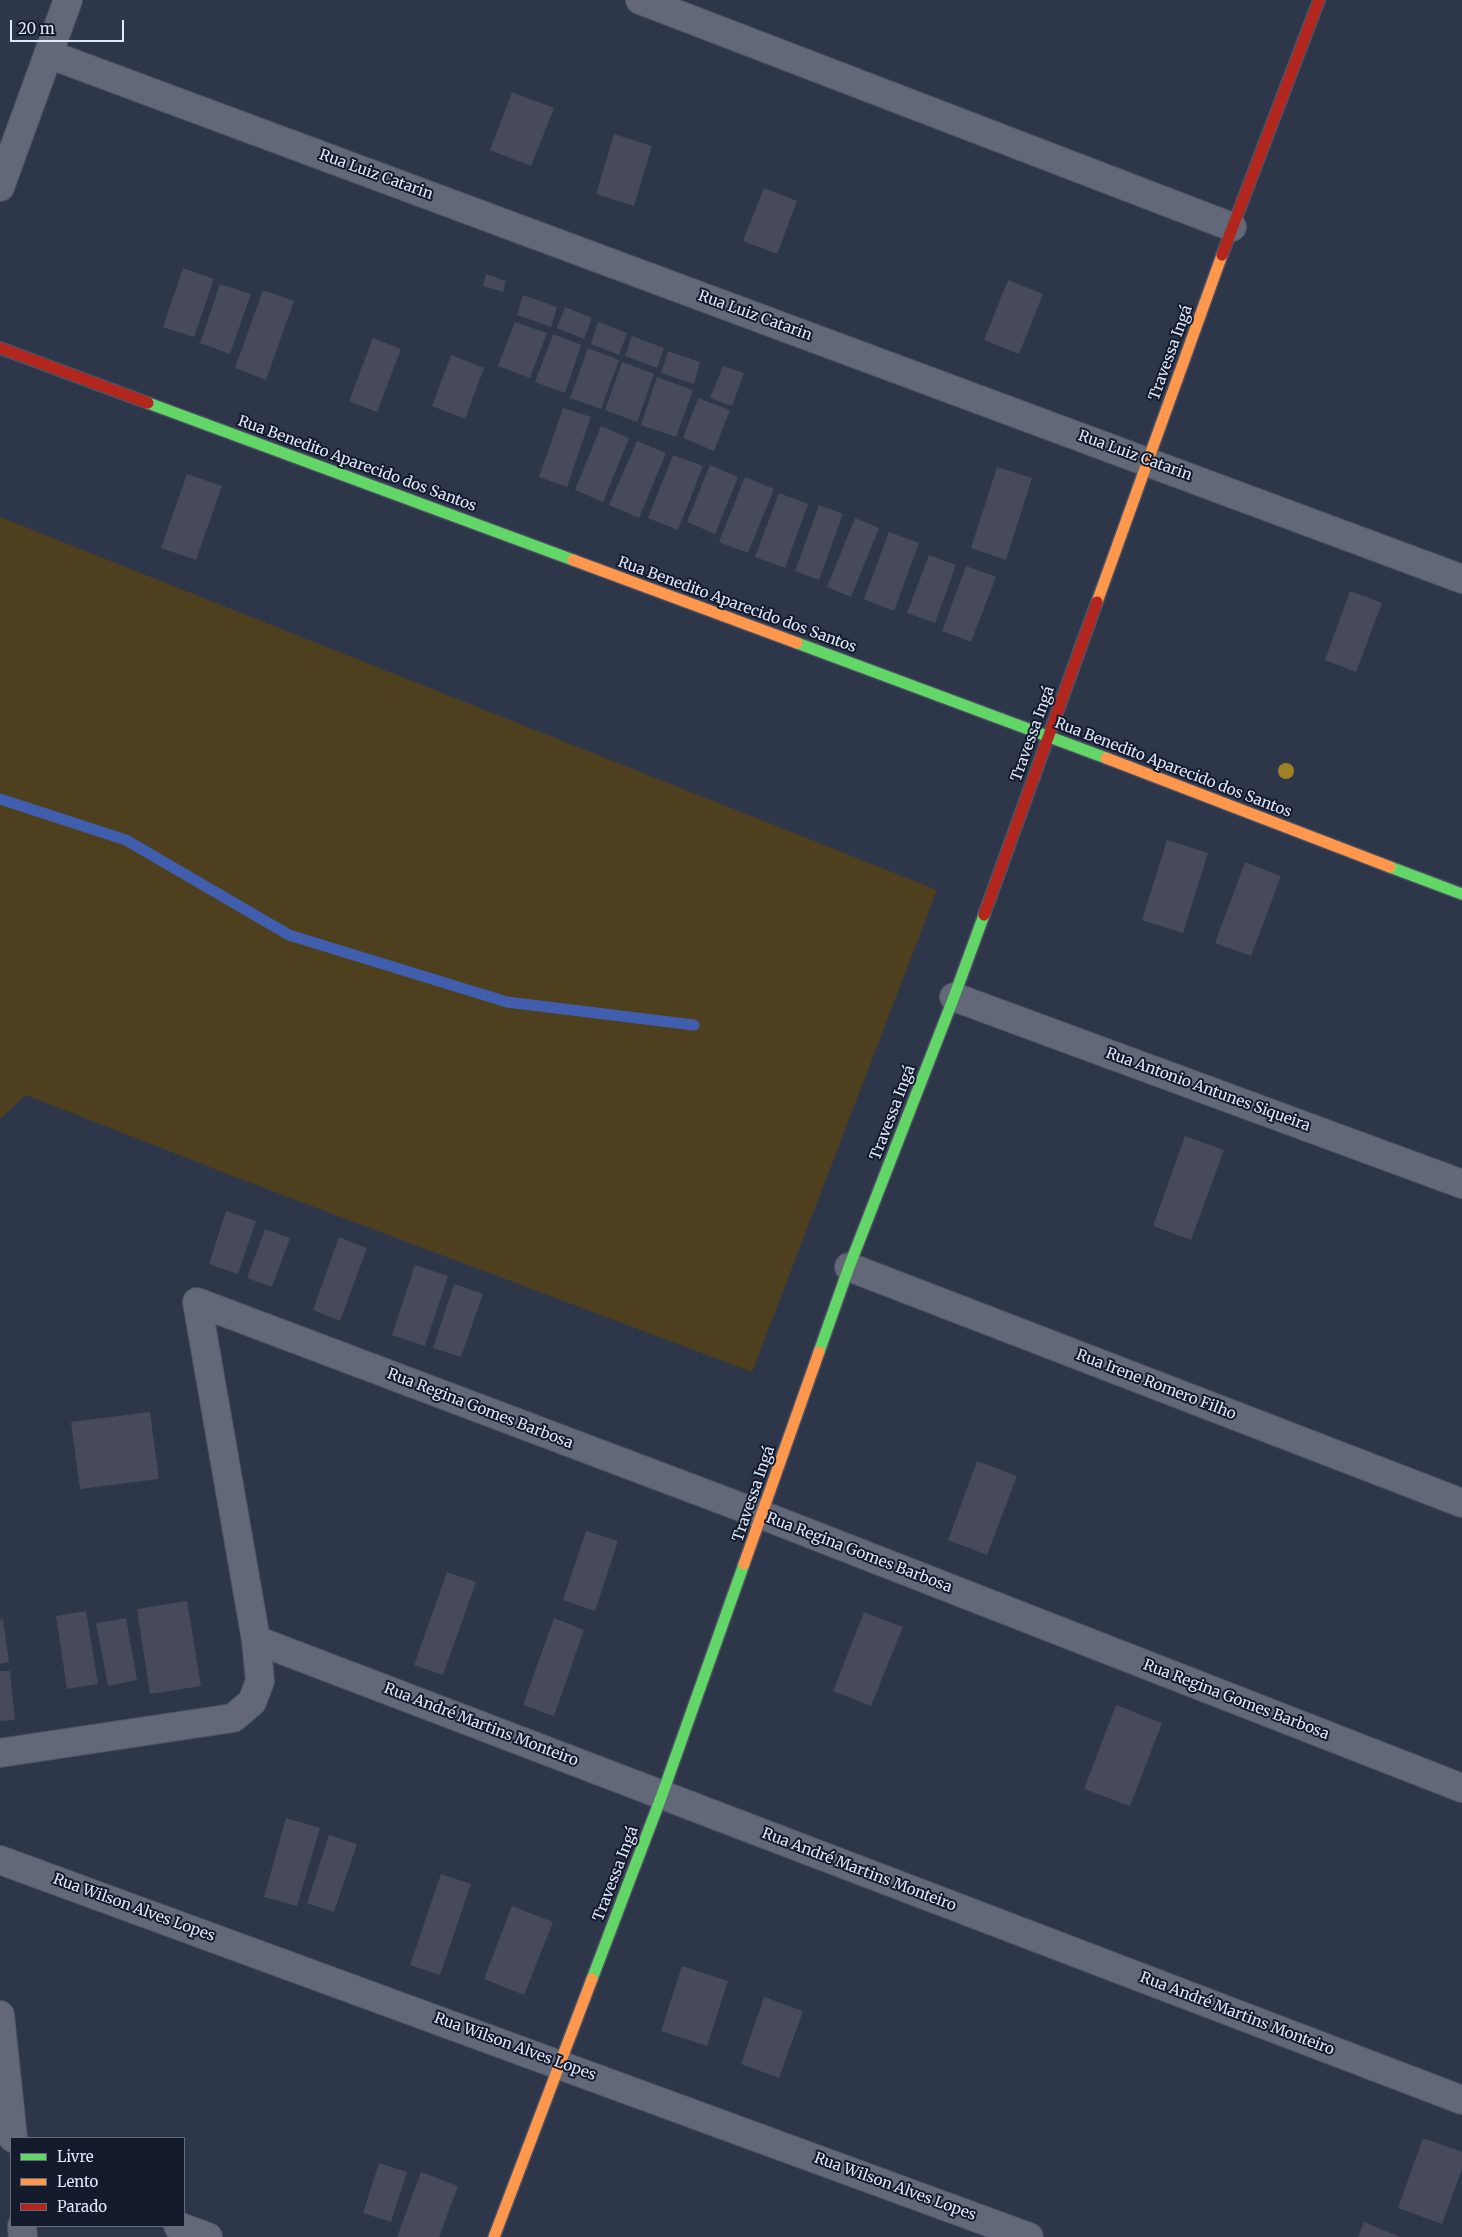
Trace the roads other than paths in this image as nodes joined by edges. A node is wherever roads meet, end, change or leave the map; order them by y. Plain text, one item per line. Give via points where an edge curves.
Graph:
1 (68, 0) edge
2 (640, 0) edge
3 (1319, 0) edge
4 (48, 54) junction
5 (0, 187) edge
6 (1232, 227) junction
7 (0, 348) edge
8 (1147, 461) junction
9 (1462, 579) edge
10 (1048, 736) junction
11 (1462, 894) edge
12 (954, 997) junction
13 (1462, 1184) edge
14 (849, 1266) junction
15 (1462, 1503) edge
16 (762, 1516) junction
17 (256, 1640) junction
18 (0, 1753) edge
19 (1462, 1788) edge
20 (662, 1795) junction
21 (0, 1860) edge
22 (0, 2015) edge
23 (560, 2063) junction
24 (1462, 2100) edge
25 (13, 2137) edge
26 (181, 2227) edge
27 (208, 2237) edge
28 (494, 2237) edge
29 (1029, 2237) edge

1 - 4 street
2 - 6 street
3 - 6 street, Travessa Ingá
4 - 5 street
4 - 8 street, Rua Luiz Catarin
6 - 8 street, Travessa Ingá
7 - 10 street, Rua Benedito Aparecido dos Santos
8 - 9 street, Rua Luiz Catarin
8 - 10 street, Travessa Ingá
10 - 11 street, Rua Benedito Aparecido dos Santos
10 - 12 street, Travessa Ingá
12 - 13 street, Rua Antonio Antunes Siqueira
12 - 14 street, Travessa Ingá
14 - 15 street, Rua Irene Romero Filho
14 - 16 street, Travessa Ingá
16 - 17 street, Rua Regina Gomes Barbosa via 197,1302
16 - 19 street, Rua Regina Gomes Barbosa
16 - 20 street, Travessa Ingá
17 - 18 street via 260,1681 252,1702 233,1718
17 - 20 street, Rua André Martins Monteiro
20 - 23 street, Travessa Ingá
20 - 24 street, Rua André Martins Monteiro
21 - 23 street, Rua Wilson Alves Lopes
22 - 25 street
23 - 28 street, Travessa Ingá
23 - 29 street, Rua Wilson Alves Lopes
26 - 27 street

